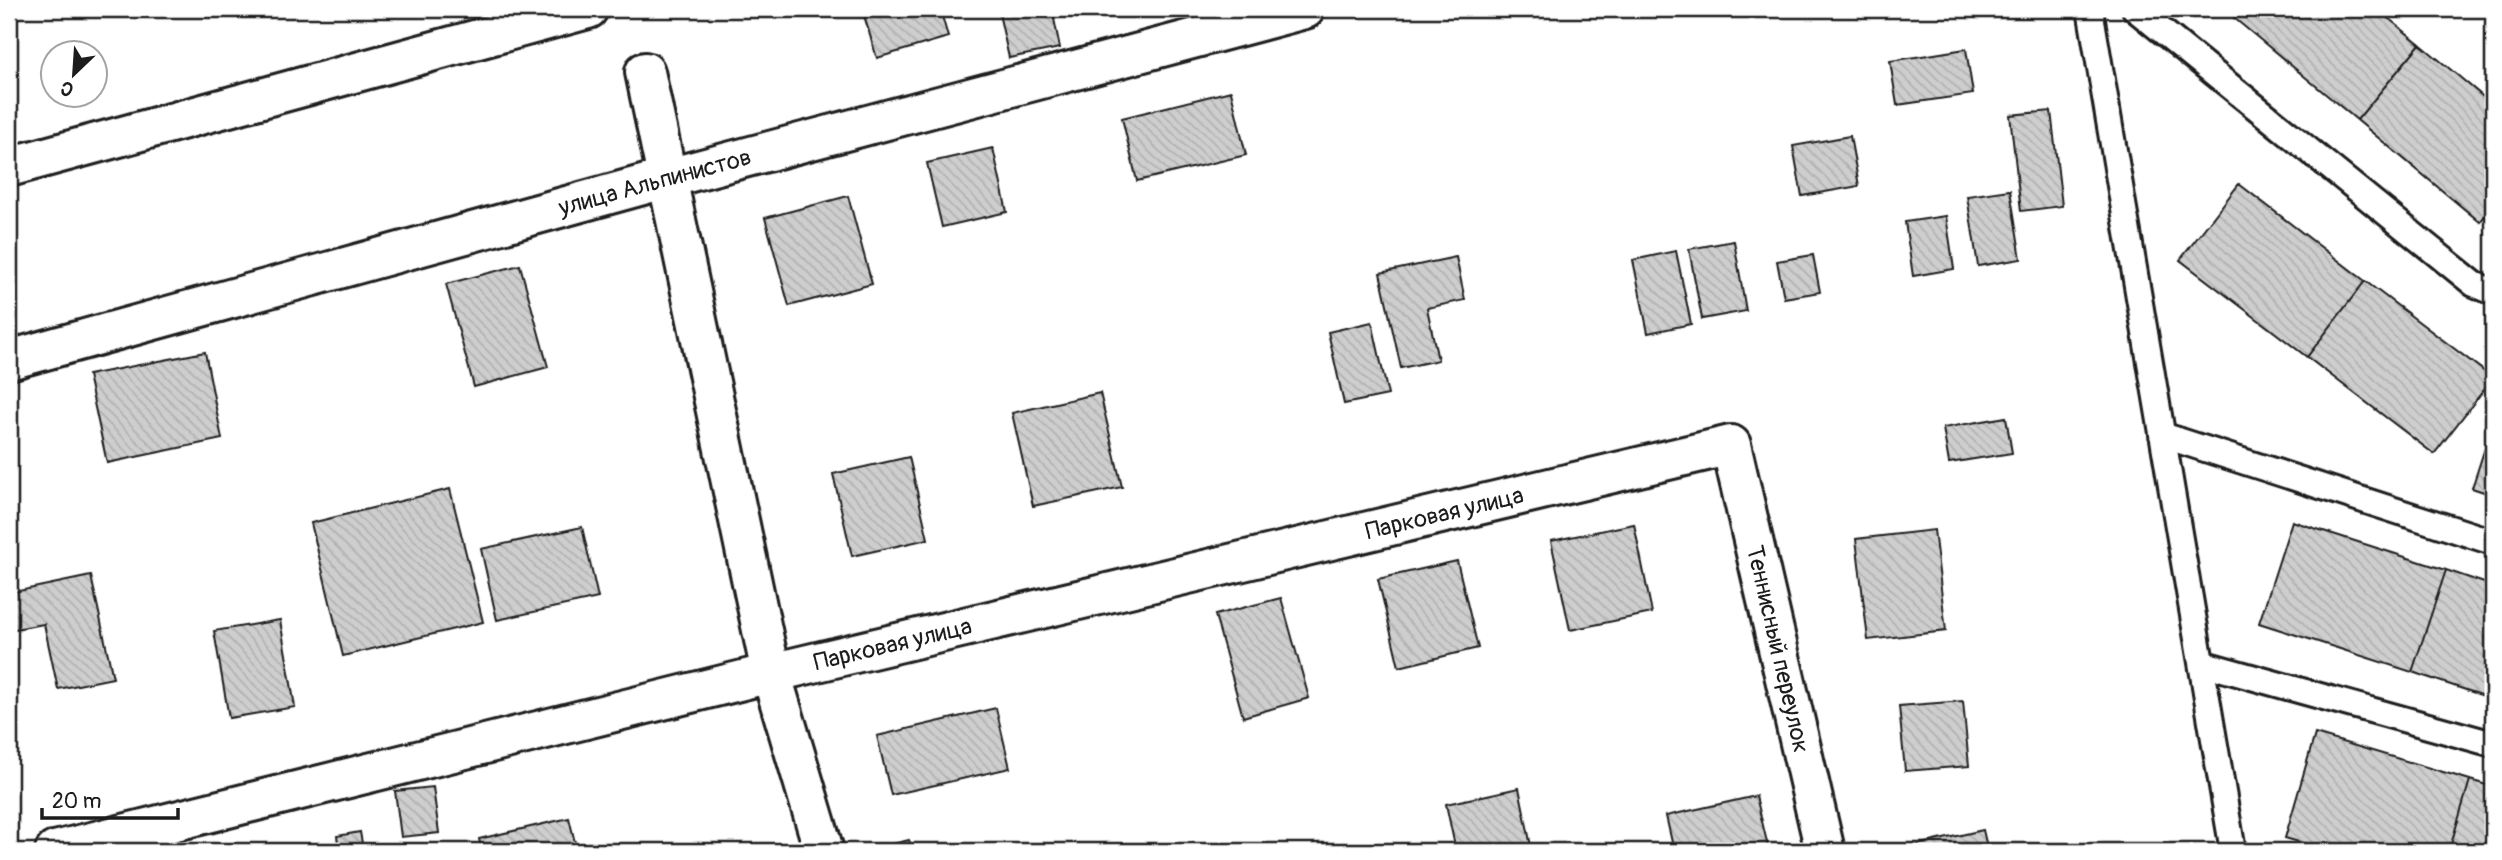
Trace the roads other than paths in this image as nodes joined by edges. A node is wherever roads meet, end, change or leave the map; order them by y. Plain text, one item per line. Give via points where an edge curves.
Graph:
1 (589, 9) edge
2 (1305, 9) edge
3 (2090, 9) edge
4 (2135, 9) edge
5 (645, 72) dead end
6 (9, 167) edge
7 (668, 178) junction
8 (2493, 292) edge
9 (9, 360) edge
10 (2162, 435) junction
11 (1731, 445) joint
12 (2493, 542) edge
13 (2201, 663) junction
14 (771, 673) junction
15 (2493, 744) edge
16 (55, 851) edge
17 (824, 851) edge
18 (1825, 851) edge
19 (2233, 851) edge

1 - 6 street
2 - 7 street, улица Альпинистов
3 - 10 lane
4 - 8 lane via 2474,284
5 - 7 street
7 - 9 street, улица Альпинистов
7 - 14 street
10 - 12 lane
10 - 13 lane
11 - 14 street, Парковая улица
11 - 18 street, Теннисный переулок
13 - 15 lane
13 - 19 lane
14 - 16 street, Парковая улица
14 - 17 street

